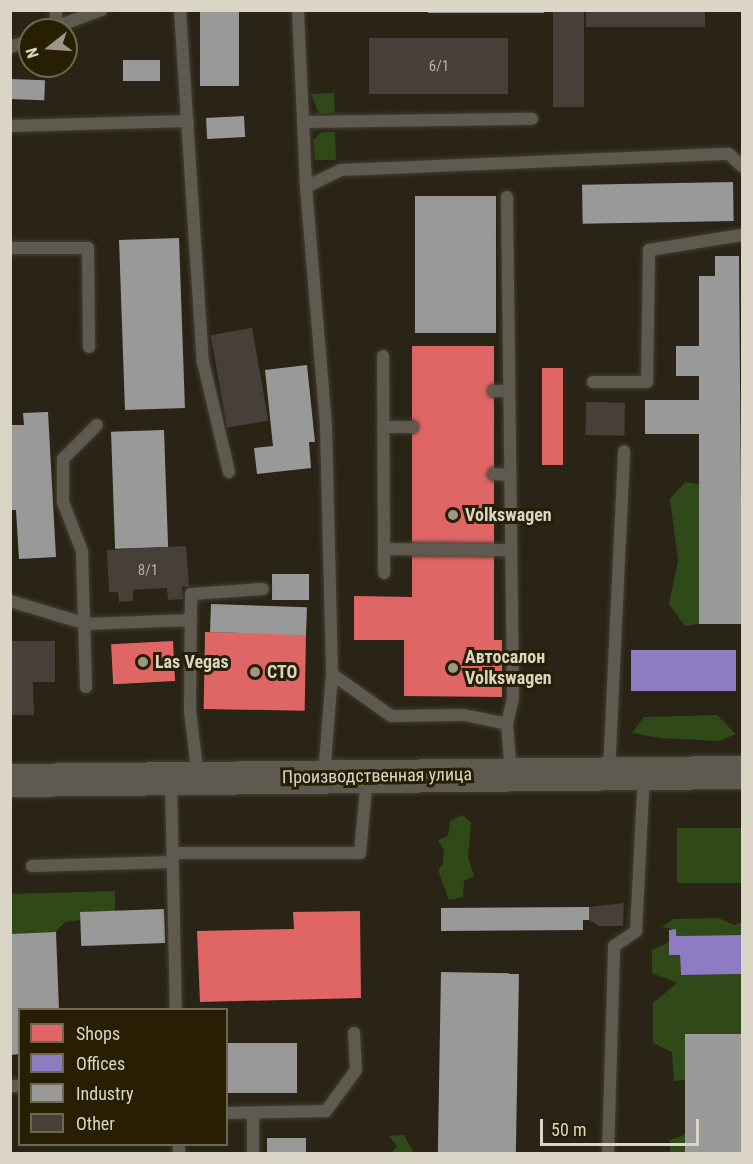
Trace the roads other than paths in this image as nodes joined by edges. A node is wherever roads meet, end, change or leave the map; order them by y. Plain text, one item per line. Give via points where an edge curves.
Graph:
1 (101, 10) edge
2 (180, 10) edge
3 (298, 10) edge
4 (78, 18) edge
5 (532, 119) dead end
6 (188, 121) junction
7 (303, 122) junction
8 (10, 126) edge
9 (742, 166) edge
10 (306, 187) junction
11 (507, 197) dead end
12 (742, 235) edge
13 (10, 248) edge
14 (89, 347) dead end
15 (383, 356) dead end
16 (593, 382) dead end
17 (494, 392) dead end
18 (509, 392) junction
19 (97, 425) dead end
20 (384, 428) junction
21 (412, 428) dead end
22 (624, 451) dead end
23 (229, 472) dead end
24 (494, 474) dead end
25 (510, 475) junction
26 (384, 549) junction
27 (511, 550) junction
28 (384, 573) dead end
29 (263, 589) dead end
30 (10, 601) edge
31 (191, 620) junction
32 (86, 624) junction
33 (332, 674) junction
34 (86, 687) dead end
35 (507, 724) junction
36 (742, 772) edge
37 (644, 773) junction
38 (609, 774) junction
39 (512, 775) junction
40 (324, 777) junction
41 (367, 777) junction
42 (185, 778) junction
43 (10, 780) edge
44 (173, 858) junction
45 (32, 866) dead end
46 (176, 1008) edge
47 (354, 1033) dead end
48 (228, 1113) edge
49 (253, 1113) junction
50 (253, 1154) edge
51 (608, 1154) edge

1 - 4 lane
2 - 6 lane
3 - 7 lane
5 - 7 lane
6 - 8 lane
6 - 23 lane via 203,362
7 - 10 lane
9 - 10 lane via 729,154 341,170
10 - 33 lane via 326,426
11 - 18 lane
12 - 16 lane via 649,250 647,382
13 - 14 lane via 88,249
15 - 20 lane
17 - 18 lane
18 - 25 lane
19 - 32 lane via 63,459 63,502 82,551
20 - 21 lane
20 - 26 lane
22 - 38 lane
24 - 25 lane
25 - 27 lane
26 - 27 lane
26 - 28 lane
27 - 35 lane via 513,698
29 - 31 lane via 191,594
30 - 32 lane
31 - 32 lane
31 - 42 lane
32 - 34 lane
33 - 35 lane via 390,716 464,715
33 - 40 lane
35 - 39 lane
36 - 37 main road, Производственная улица
37 - 38 main road, Производственная улица
37 - 51 lane via 636,931 614,946
38 - 39 main road, Производственная улица
39 - 41 main road, Производственная улица
40 - 41 main road, Производственная улица
40 - 42 main road, Производственная улица
41 - 44 lane via 360,853
42 - 43 main road, Производственная улица
42 - 44 lane
44 - 45 lane
44 - 46 lane
47 - 49 lane via 356,1070 326,1111
48 - 49 lane
49 - 50 lane

